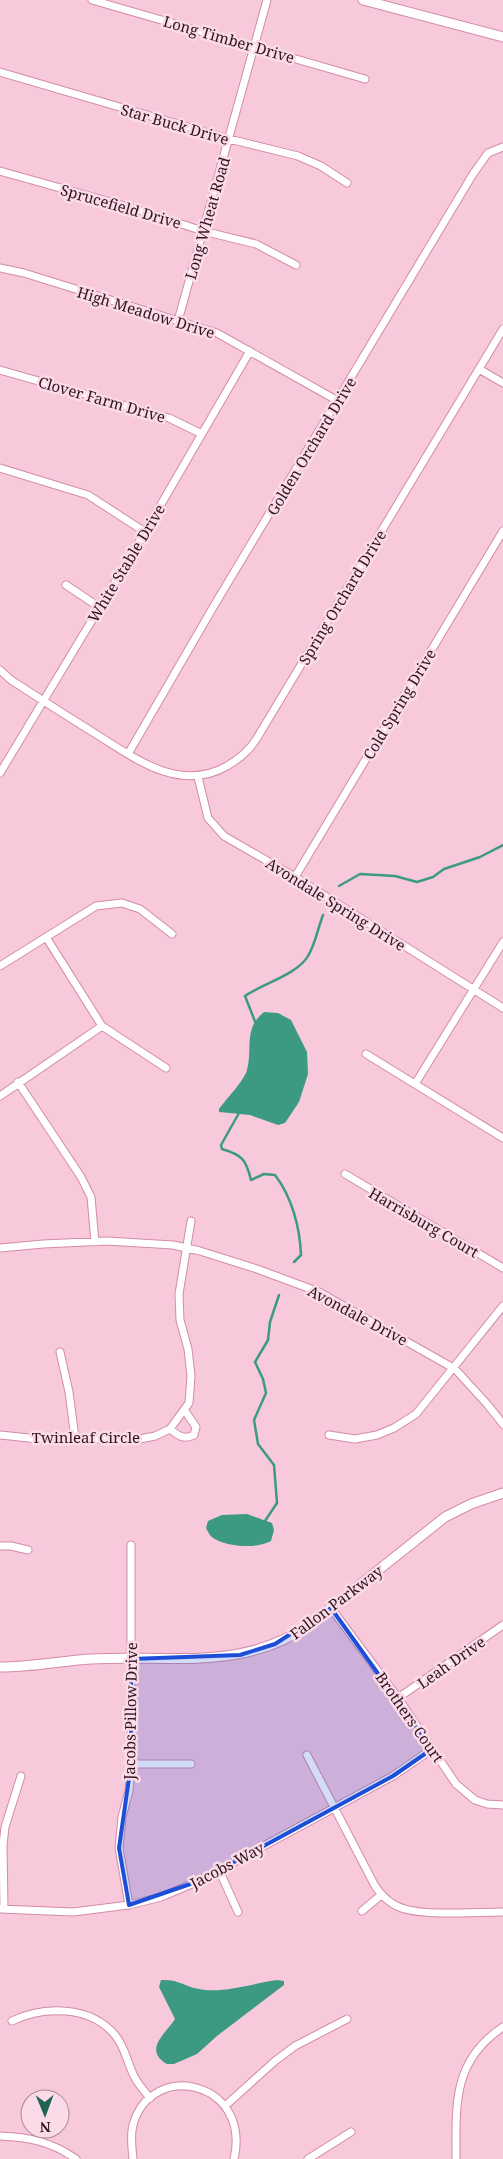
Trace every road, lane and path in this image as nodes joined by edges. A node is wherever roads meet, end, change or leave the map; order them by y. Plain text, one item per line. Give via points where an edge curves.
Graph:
1 (92, 0) edge
2 (267, 0) edge
3 (363, 0) edge
4 (503, 37) edge
5 (253, 46) junction
6 (0, 72) edge
7 (365, 79) dead end
8 (229, 140) junction
9 (503, 147) edge
10 (0, 171) edge
11 (347, 182) dead end
12 (203, 231) junction
13 (296, 265) dead end
14 (0, 268) edge
15 (178, 321) junction
16 (503, 329) edge
17 (250, 351) junction
18 (479, 369) junction
19 (0, 370) edge
20 (503, 383) edge
21 (338, 401) junction
22 (202, 434) junction
23 (0, 468) edge
24 (503, 531) edge
25 (145, 532) junction
26 (66, 585) dead end
27 (99, 607) junction
28 (0, 670) edge
29 (43, 701) junction
30 (128, 754) junction
31 (0, 773) edge
32 (198, 777) junction
33 (295, 877) junction
34 (172, 934) dead end
35 (46, 937) junction
36 (503, 942) edge
37 (0, 966) edge
38 (474, 990) junction
39 (503, 1008) edge
40 (102, 1026) junction
41 (366, 1054) dead end
42 (166, 1068) dead end
43 (18, 1082) junction
44 (415, 1084) junction
45 (0, 1096) edge
46 (503, 1138) edge
47 (346, 1174) dead end
48 (191, 1221) dead end
49 (94, 1242) junction
50 (0, 1248) edge
51 (188, 1248) junction
52 (503, 1268) edge
53 (503, 1306) edge
54 (60, 1352) dead end
55 (455, 1369) junction
56 (185, 1411) junction
57 (503, 1424) edge
58 (170, 1430) junction
59 (0, 1434) edge
60 (329, 1435) dead end
61 (75, 1438) junction
62 (503, 1493) edge
63 (132, 1545) dead end
64 (0, 1546) edge
65 (28, 1550) dead end
66 (331, 1608) junction
67 (503, 1625) edge
68 (131, 1659) junction
69 (0, 1667) edge
70 (398, 1698) junction
71 (432, 1749) junction
72 (307, 1755) dead end
73 (132, 1764) junction
74 (191, 1764) dead end
75 (21, 1776) dead end
76 (503, 1805) edge
77 (335, 1807) junction
78 (218, 1870) junction
79 (381, 1895) junction
80 (129, 1905) junction
81 (2, 1909) edge
82 (362, 1911) dead end
83 (238, 1912) dead end
84 (503, 1912) edge
85 (347, 2019) dead end
86 (12, 2021) dead end
87 (503, 2027) edge
88 (150, 2098) junction
89 (225, 2106) junction
90 (351, 2132) dead end
91 (0, 2136) edge
92 (76, 2159) edge
93 (133, 2159) edge
94 (234, 2159) edge
95 (308, 2159) edge
96 (456, 2159) edge

1 - 5 street, Long Timber Drive
2 - 5 street, Long Wheat Road
3 - 4 street
5 - 7 street, Long Timber Drive
5 - 8 street, Long Wheat Road
6 - 8 street, Star Buck Drive
8 - 11 street, Star Buck Drive via 298,156
8 - 12 street, Long Wheat Road
9 - 21 street, Golden Orchard Drive via 488,153 472,174
10 - 12 street, Sprucefield Drive
12 - 13 street, Sprucefield Drive via 256,244
12 - 15 street, Long Wheat Road
14 - 15 street, High Meadow Drive
15 - 17 street, High Meadow Drive via 217,332
16 - 18 street, Spring Orchard Drive
17 - 21 street, High Meadow Drive
17 - 22 street, White Stable Drive
18 - 20 street
18 - 32 street, Spring Orchard Drive via 249,751 218,771
19 - 22 street, Clover Farm Drive via 169,418
21 - 30 street, Golden Orchard Drive
22 - 25 street, White Stable Drive
23 - 25 street via 88,495
24 - 33 street, Cold Spring Drive
25 - 27 street, White Stable Drive
26 - 27 street
27 - 29 street, White Stable Drive
28 - 29 street, Spring Orchard Drive
29 - 30 street, Spring Orchard Drive
29 - 31 street, White Stable Drive
30 - 32 street, Spring Orchard Drive via 169,774
32 - 33 street, Avondale Spring Drive via 205,812 214,827 234,843
33 - 38 street, Avondale Spring Drive
34 - 35 street via 140,909 122,903 96,906
35 - 37 street
35 - 40 street
36 - 38 street
38 - 39 street, Avondale Spring Drive
38 - 44 street
40 - 42 street
40 - 43 street
41 - 44 street
43 - 45 street
43 - 49 street via 91,1197
44 - 46 street
47 - 52 street, Harrisburg Court
48 - 51 street
49 - 50 street, Avondale Drive
49 - 51 street, Avondale Drive
51 - 55 street, Avondale Drive via 319,1292
51 - 56 street via 179,1294 180,1320 191,1376 190,1403
53 - 55 street
54 - 61 street
55 - 57 street, Avondale Drive
55 - 60 street via 416,1414 394,1428 356,1439
56 - 58 street
56 - 58 street via 196,1427 194,1435 181,1437
58 - 61 street, Twinleaf Circle via 140,1439
59 - 61 street, Twinleaf Circle via 39,1439
62 - 66 street, Fallon Parkway via 445,1517
63 - 68 street, Jacobs Pillow Drive
64 - 65 street
66 - 68 street, Fallon Parkway via 289,1638 240,1655
66 - 70 street, Brothers Court
67 - 70 street, Leah Drive
68 - 69 street, Fallon Parkway
68 - 73 street, Jacobs Pillow Drive
70 - 71 street, Brothers Court
71 - 76 street, Brothers Court via 456,1784 475,1800
71 - 77 street, Jacobs Way via 393,1776
72 - 77 street
73 - 74 street
73 - 80 street, Jacobs Pillow Drive via 119,1848
75 - 81 street via 5,1827
77 - 78 street, Jacobs Way
77 - 79 street
78 - 80 street, Jacobs Way via 170,1893
78 - 83 street
79 - 82 street
79 - 84 street via 404,1909
80 - 81 street, Jacobs Way via 73,1912
85 - 89 street via 295,2046
86 - 88 street via 35,2011 80,2013 94,2019 115,2035 133,2075
87 - 96 street via 477,2050 463,2073 457,2099
88 - 89 street via 168,2088 185,2086 206,2090
88 - 93 street via 136,2115 132,2127
89 - 94 street via 231,2114 237,2138
90 - 95 street
91 - 92 street via 43,2141

